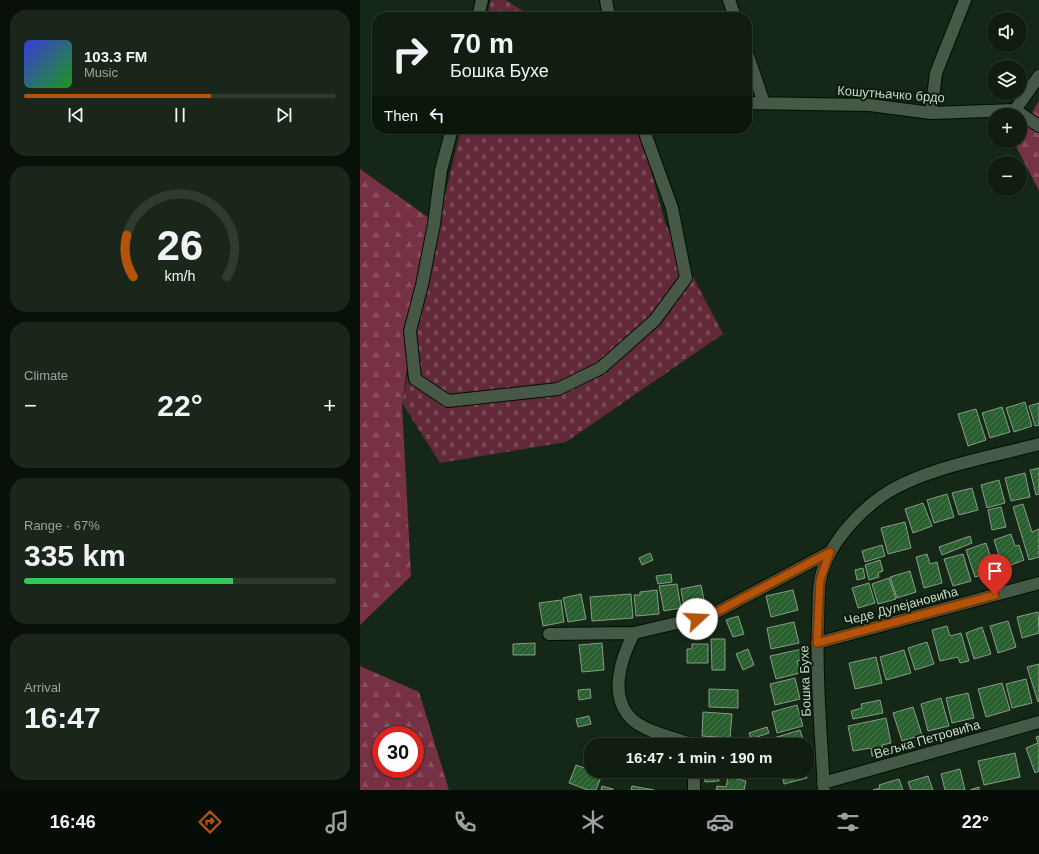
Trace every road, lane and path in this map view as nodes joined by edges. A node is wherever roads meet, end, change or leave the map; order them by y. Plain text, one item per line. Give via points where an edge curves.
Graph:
1 (482, 0) edge
2 (606, 0) edge
3 (729, 0) edge
4 (965, 0) edge
5 (479, 12) edge
6 (608, 12) edge
7 (733, 12) edge
8 (752, 68) edge
9 (1039, 76) edge
10 (764, 103) junction
11 (752, 104) edge
12 (1015, 108) edge
13 (987, 111) edge
14 (931, 113) junction
15 (1027, 118) edge
16 (1039, 126) edge
17 (451, 134) edge
18 (646, 134) edge
19 (1039, 444) edge
20 (830, 552) junction
21 (1039, 583) edge
22 (634, 633) junction
23 (549, 634) dead end
24 (817, 643) junction
25 (1039, 722) edge
26 (674, 738) edge
27 (694, 778) edge
28 (824, 787) edge
29 (694, 790) edge

1 - 5 street
2 - 6 street
3 - 7 street
4 - 14 street via 936,73
8 - 10 street
9 - 12 street
10 - 11 street, Кошутњачко брдо
10 - 14 street, Кошутњачко брдо via 870,105
13 - 14 street, Кошутњачко брдо
15 - 16 street
17 - 18 street via 441,170 434,224 410,332 415,379 448,401 558,389 601,368 655,320 686,278 672,208
19 - 20 street, Бошка Бухе via 946,468 904,483 871,504 847,529
20 - 22 street via 711,615
20 - 24 street, Бошка Бухе via 820,580
21 - 24 street, Чеде Дулејановића
22 - 23 street
22 - 26 street via 620,668 618,690 624,708 634,720 647,728
24 - 28 street, Бошка Бухе
25 - 28 street, Вељка Петровића
27 - 29 street

